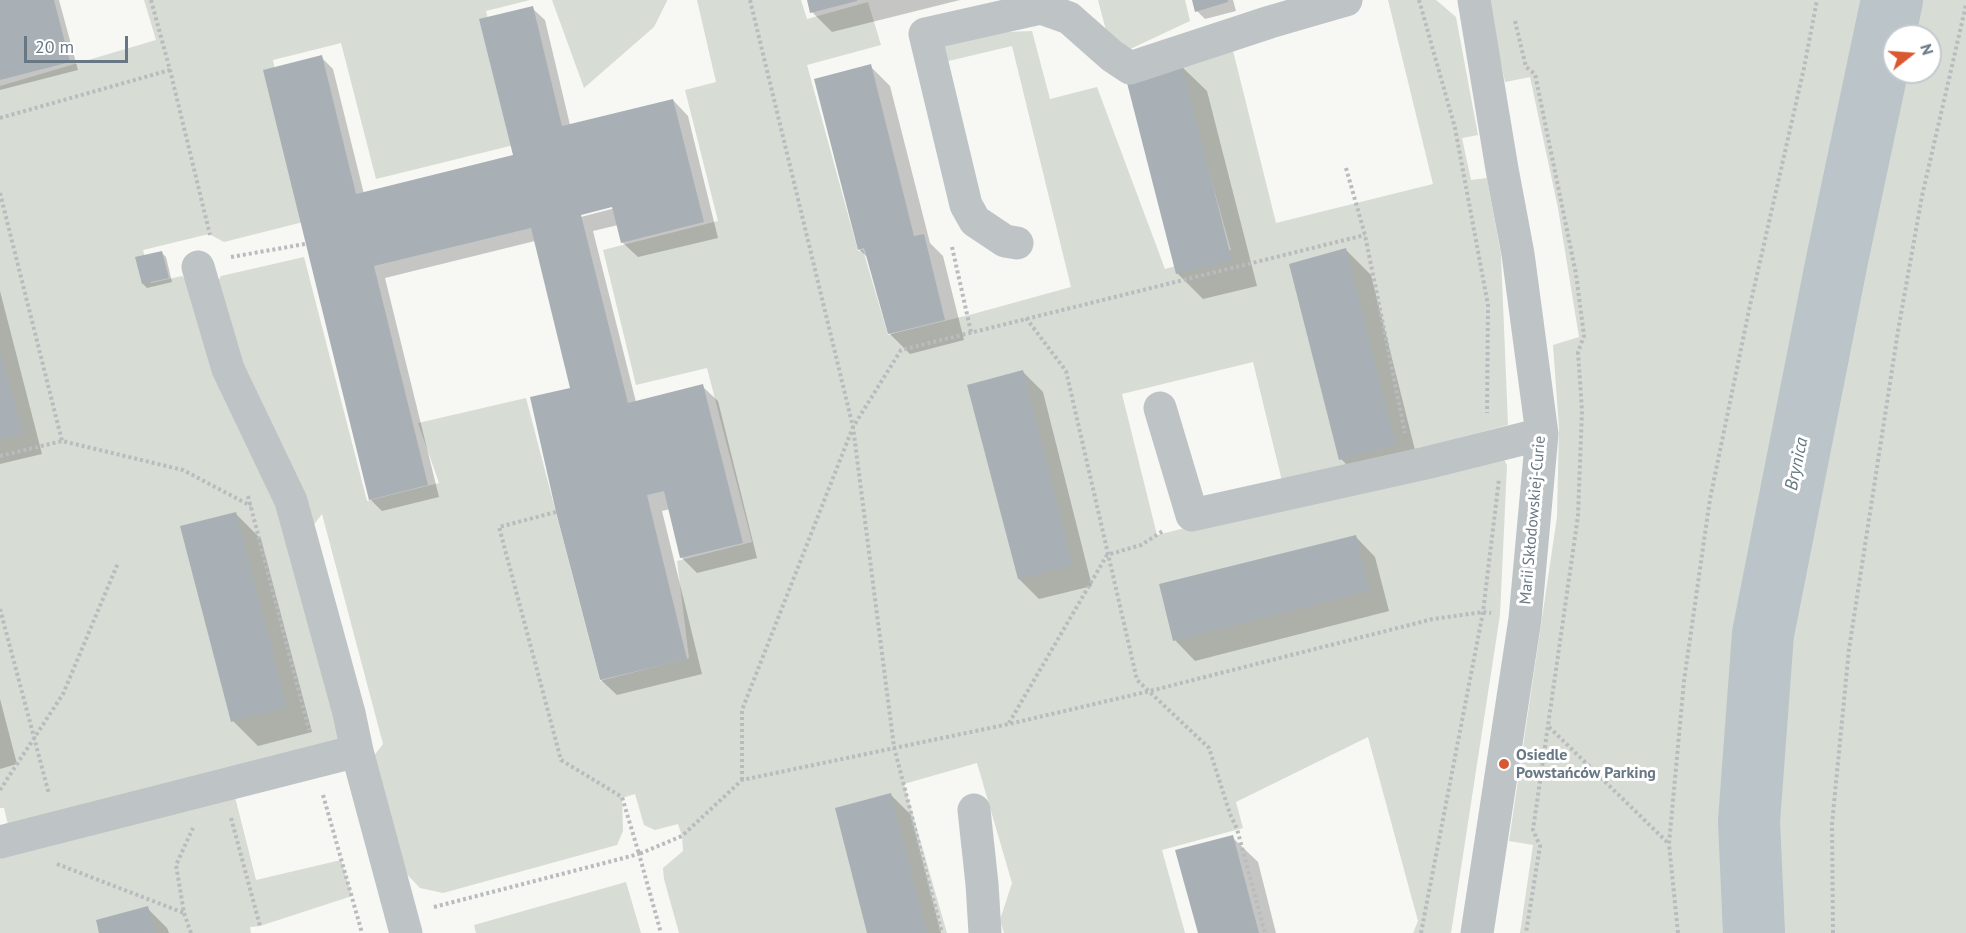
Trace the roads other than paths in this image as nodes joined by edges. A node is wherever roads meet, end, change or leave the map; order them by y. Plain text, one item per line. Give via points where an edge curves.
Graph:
1 (1346, 0) edge
2 (1474, 0) edge
3 (1017, 243) dead end
4 (210, 263) road end
5 (1160, 408) dead end
6 (1542, 434) junction
7 (357, 751) junction
8 (974, 810) dead end
9 (0, 842) edge
10 (404, 924) edge
11 (986, 933) edge
12 (1477, 933) edge

1 - 3 street via 1130,68 1070,18 1041,8 925,34 966,205 975,221 1005,241
2 - 6 street, Marii Skłodowskiej-Curie via 1518,254
4 - 7 street via 228,369 291,501
5 - 6 street via 1192,515
6 - 12 street, Marii Skłodowskiej-Curie via 1525,619
7 - 9 street
7 - 10 street
8 - 11 street

